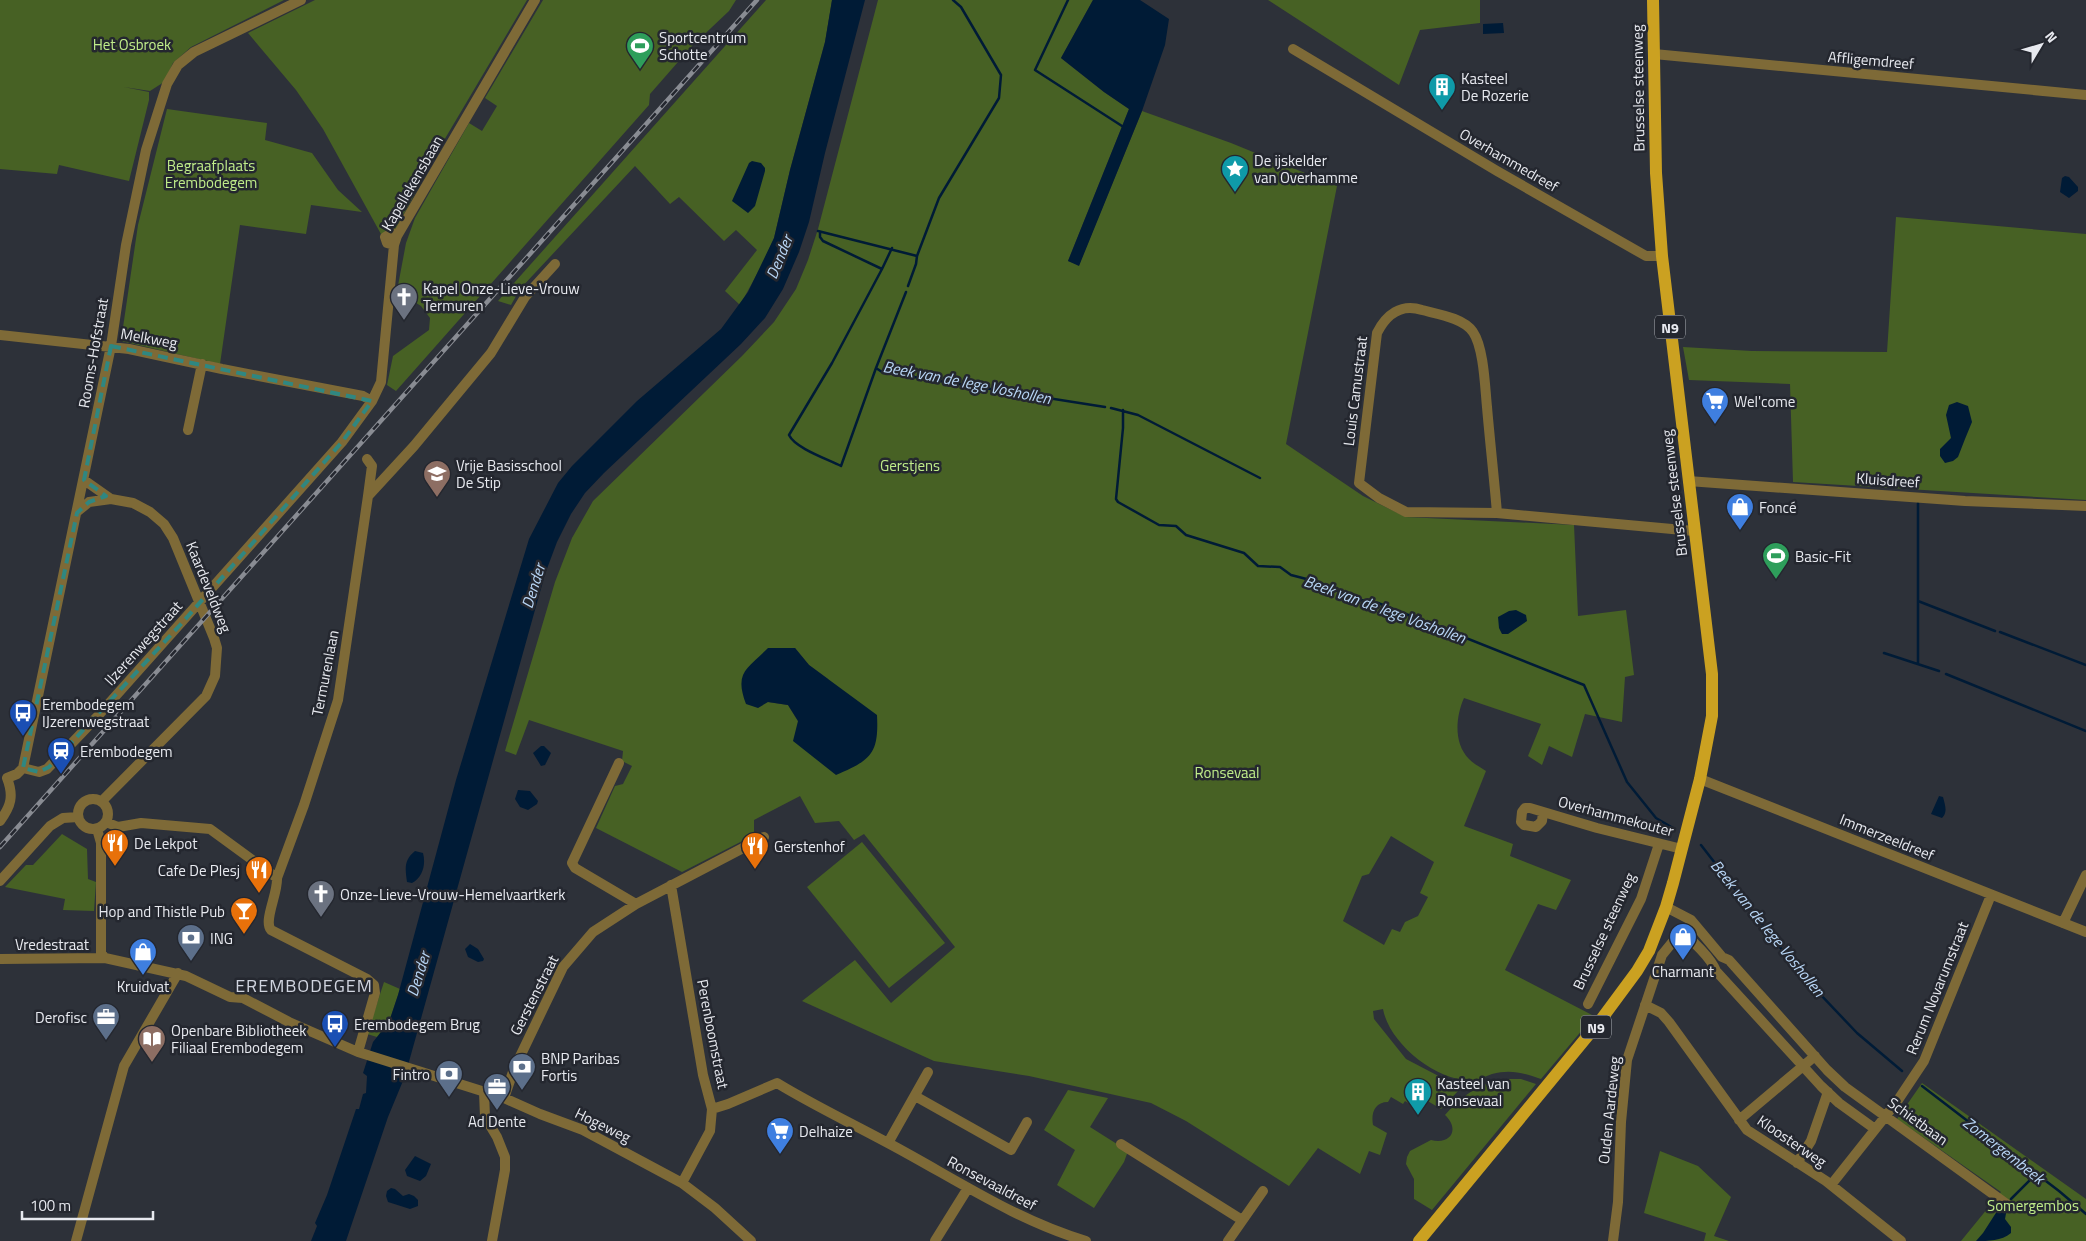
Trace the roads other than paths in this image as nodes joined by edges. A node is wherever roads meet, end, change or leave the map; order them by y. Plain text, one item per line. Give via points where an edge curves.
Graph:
1 (301, 0) edge
2 (535, 0) edge
3 (1653, 0) edge
4 (1293, 49) dead end
5 (1654, 54) junction
6 (2086, 95) edge
7 (1662, 256) junction
8 (554, 264) dead end
9 (0, 335) edge
10 (112, 346) junction
11 (202, 364) junction
12 (372, 401) junction
13 (188, 430) dead end
14 (367, 459) dead end
15 (84, 480) junction
16 (1688, 481) junction
17 (368, 496) junction
18 (111, 499) junction
19 (2086, 506) edge
20 (77, 513) junction
21 (1497, 513) junction
22 (1694, 531) junction
23 (619, 763) dead end
24 (24, 768) junction
25 (4, 778) edge
26 (1700, 779) junction
27 (102, 801) junction
28 (1543, 812) dead end
29 (78, 817) junction
30 (0, 821) edge
31 (106, 822) junction
32 (97, 829) junction
33 (764, 837) dead end
34 (1659, 844) junction
35 (1682, 849) junction
36 (2086, 875) edge
37 (277, 878) junction
38 (0, 881) edge
39 (671, 885) junction
40 (1991, 895) junction
41 (636, 904) junction
42 (1666, 907) junction
43 (1681, 915) junction
44 (2063, 923) junction
45 (2086, 932) edge
46 (1680, 933) junction
47 (1722, 957) junction
48 (105, 958) junction
49 (0, 959) edge
50 (1714, 964) junction
51 (1637, 971) junction
52 (178, 973) junction
53 (1652, 981) junction
54 (1588, 1004) dead end
55 (1644, 1005) junction
56 (362, 1053) junction
57 (1815, 1056) junction
58 (1804, 1067) junction
59 (928, 1072) dead end
60 (484, 1092) junction
61 (1828, 1092) junction
62 (915, 1096) junction
63 (504, 1098) junction
64 (712, 1109) junction
65 (1886, 1116) junction
66 (1739, 1120) junction
67 (1027, 1122) dead end
68 (1875, 1129) junction
69 (888, 1142) junction
70 (1122, 1144) dead end
71 (1797, 1163) junction
72 (682, 1183) junction
73 (1831, 1186) junction
74 (968, 1188) junction
75 (1263, 1191) dead end
76 (2005, 1203) dead end
77 (1242, 1220) junction
78 (76, 1241) edge
79 (492, 1241) edge
80 (751, 1241) edge
81 (935, 1241) edge
82 (1086, 1241) edge
83 (1228, 1241) edge
84 (1419, 1241) edge
85 (1613, 1241) edge
86 (1901, 1241) edge

1 - 10 street, Rooms-Hofstraat via 194,52 178,65 167,84 144,159 126,245
2 - 12 street, Kapellekensbaan via 395,240 381,382
3 - 5 main road, Brusselse steenweg / N9
4 - 7 street, Overhammedreef via 1646,256
5 - 6 street, Affligemdreef
5 - 7 main road, Brusselse steenweg / N9 via 1656,173
7 - 16 main road, Brusselse steenweg / N9
8 - 17 street via 524,297 491,353
9 - 10 street, Melkweg
10 - 11 street, Melkweg
10 - 15 street, Rooms-Hofstraat
11 - 12 street, Melkweg via 363,396
11 - 13 street
12 - 24 street, IJzerenwegstraat via 342,442 49,767 39,772
14 - 17 street, Termurenlaan via 372,466
15 - 18 street, Kaardeveldweg
15 - 20 street, Rooms-Hofstraat
16 - 19 street, Kluisdreef via 1965,501
16 - 22 main road, Brusselse steenweg / N9
17 - 37 street, Termurenlaan via 338,700
18 - 20 street via 88,502
18 - 27 street, Kaardeveldweg via 150,512 164,524 173,538 214,638 218,658 215,676 206,696
20 - 24 street, Rooms-Hofstraat
21 - 21 street, Louis Camustraat via 1406,512 1359,483 1377,333 1390,314 1414,307 1462,322 1473,332 1484,374
21 - 22 street, Louis Camustraat
22 - 26 main road, Brusselse steenweg / N9 via 1713,695
23 - 41 street via 572,863 575,868
24 - 25 street
25 - 30 street via 12,791 11,805
26 - 35 main road, Brusselse steenweg / N9
26 - 40 street, Immerzeeldreef
27 - 29 street via 92,798 82,802 77,811
27 - 31 street via 108,811
28 - 34 street, Overhammekouter
29 - 32 street via 84,826
29 - 38 street via 57,821
31 - 32 street
31 - 37 street via 118,827 141,823 210,829
32 - 48 street via 101,843 101,953
33 - 39 street, Gerstenstraat
34 - 35 street, Overhammekouter
34 - 54 street, Brusselse steenweg via 1641,899
35 - 42 main road, Brusselse steenweg / N9
36 - 44 street
37 - 56 street, Termurenlaan via 278,888 267,921 271,930 374,985
39 - 41 street, Gerstenstraat
39 - 64 street, Perenboomstraat via 703,1075
40 - 44 street, Immerzeeldreef
40 - 65 street, Rerum Novarumstraat via 1924,1061
41 - 63 street, Gerstenstraat via 593,932 563,967 514,1069
42 - 43 street, Schietbaan
42 - 51 main road, Brusselse steenweg / N9 via 1649,951
43 - 46 street
43 - 47 street, Schietbaan via 1690,920
44 - 45 street, Immerzeeldreef
46 - 50 street via 1686,935
46 - 53 street, Ouden Aardeweg via 1662,955
47 - 50 street
47 - 57 street, Schietbaan via 1730,960
48 - 49 street, Vredestraat
48 - 52 street, Vredestraat
50 - 58 street via 1716,971
51 - 53 street
51 - 84 main road, Brusselse steenweg / N9 via 1600,1021
52 - 56 street, Hogeweg via 230,997 242,998 288,1022
52 - 78 street via 124,1066
53 - 55 street, Ouden Aardeweg
55 - 66 street, Kloosterweg via 1661,1013
55 - 85 street, Ouden Aardeweg via 1628,1060 1620,1122 1618,1202
56 - 60 street, Hogeweg
57 - 58 street
57 - 65 street, Schietbaan via 1845,1087
58 - 61 street
58 - 66 street
59 - 62 street
60 - 63 street, Hogeweg
60 - 79 street via 484,1117 505,1157
61 - 68 street
61 - 71 street via 1811,1141
62 - 67 street via 1011,1150
62 - 69 street
63 - 72 street, Hogeweg via 583,1130
64 - 69 street, Ronsevaaldreef via 777,1083
64 - 72 street, Perenboomstraat via 710,1131
65 - 68 street, Rerum Novarumstraat
65 - 76 street, Schietbaan
66 - 71 street, Kloosterweg via 1747,1130
68 - 73 street, Rerum Novarumstraat
69 - 74 street, Ronsevaaldreef
70 - 77 street
71 - 73 street, Kloosterweg
72 - 80 street, Hogeweg
73 - 86 street, Kloosterweg
74 - 81 street
74 - 82 street, Ronsevaaldreef via 1026,1220
75 - 77 street
77 - 83 street

